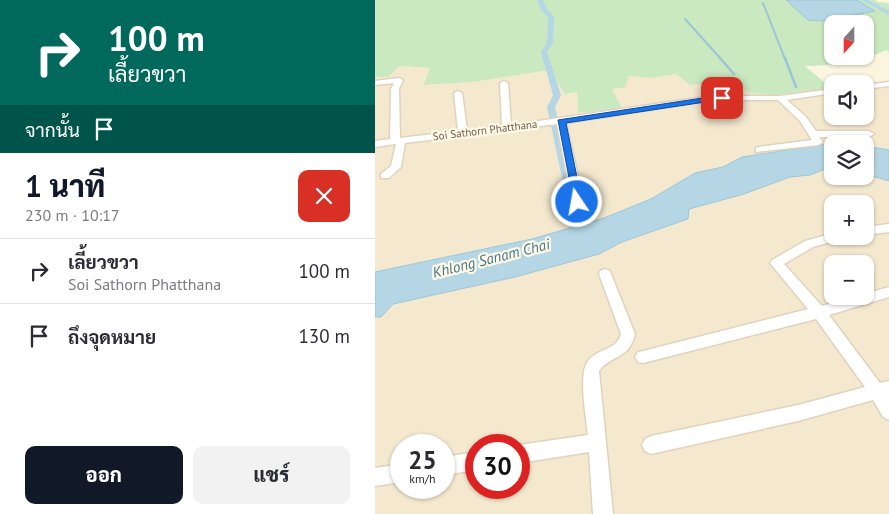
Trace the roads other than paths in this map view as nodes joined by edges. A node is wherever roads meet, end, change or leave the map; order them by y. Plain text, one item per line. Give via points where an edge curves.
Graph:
1 (375, 83) edge
2 (504, 83) dead end
3 (889, 84) edge
4 (874, 86) edge
5 (824, 92) edge
6 (458, 93) dead end
7 (780, 98) junction
8 (558, 122) junction
9 (507, 127) junction
10 (463, 133) junction
11 (814, 134) junction
12 (869, 134) dead end
13 (398, 141) junction
14 (375, 144) edge
15 (759, 150) dead end
16 (385, 176) dead end
17 (580, 212) dead end
18 (889, 228) edge
19 (874, 229) edge
20 (824, 240) edge
21 (605, 274) dead end
22 (889, 292) edge
23 (820, 312) junction
24 (643, 357) dead end
25 (883, 390) edge
26 (889, 412) edge
27 (598, 442) junction
28 (651, 445) dead end
29 (530, 452) edge
30 (390, 475) edge
31 (375, 477) edge
32 (603, 514) edge

1 - 13 street via 399,80 395,89
2 - 9 street
3 - 4 street
5 - 7 street, Soi Sathorn Phatthana
6 - 10 street
7 - 8 street, Soi Sathorn Phatthana via 711,98
7 - 11 street
8 - 9 street, Soi Sathorn Phatthana
8 - 17 street
9 - 10 street, Soi Sathorn Phatthana
10 - 13 street, Soi Sathorn Phatthana
11 - 12 street
11 - 15 street via 818,142
13 - 14 street, Soi Sathorn Phatthana
13 - 16 street via 397,167
18 - 19 street
20 - 23 street via 809,244 776,263
21 - 27 street via 628,334 623,349 593,365 591,371
22 - 23 street
23 - 24 street
23 - 25 street
25 - 26 street
25 - 28 street via 798,414
27 - 29 street
27 - 32 street
30 - 31 street

